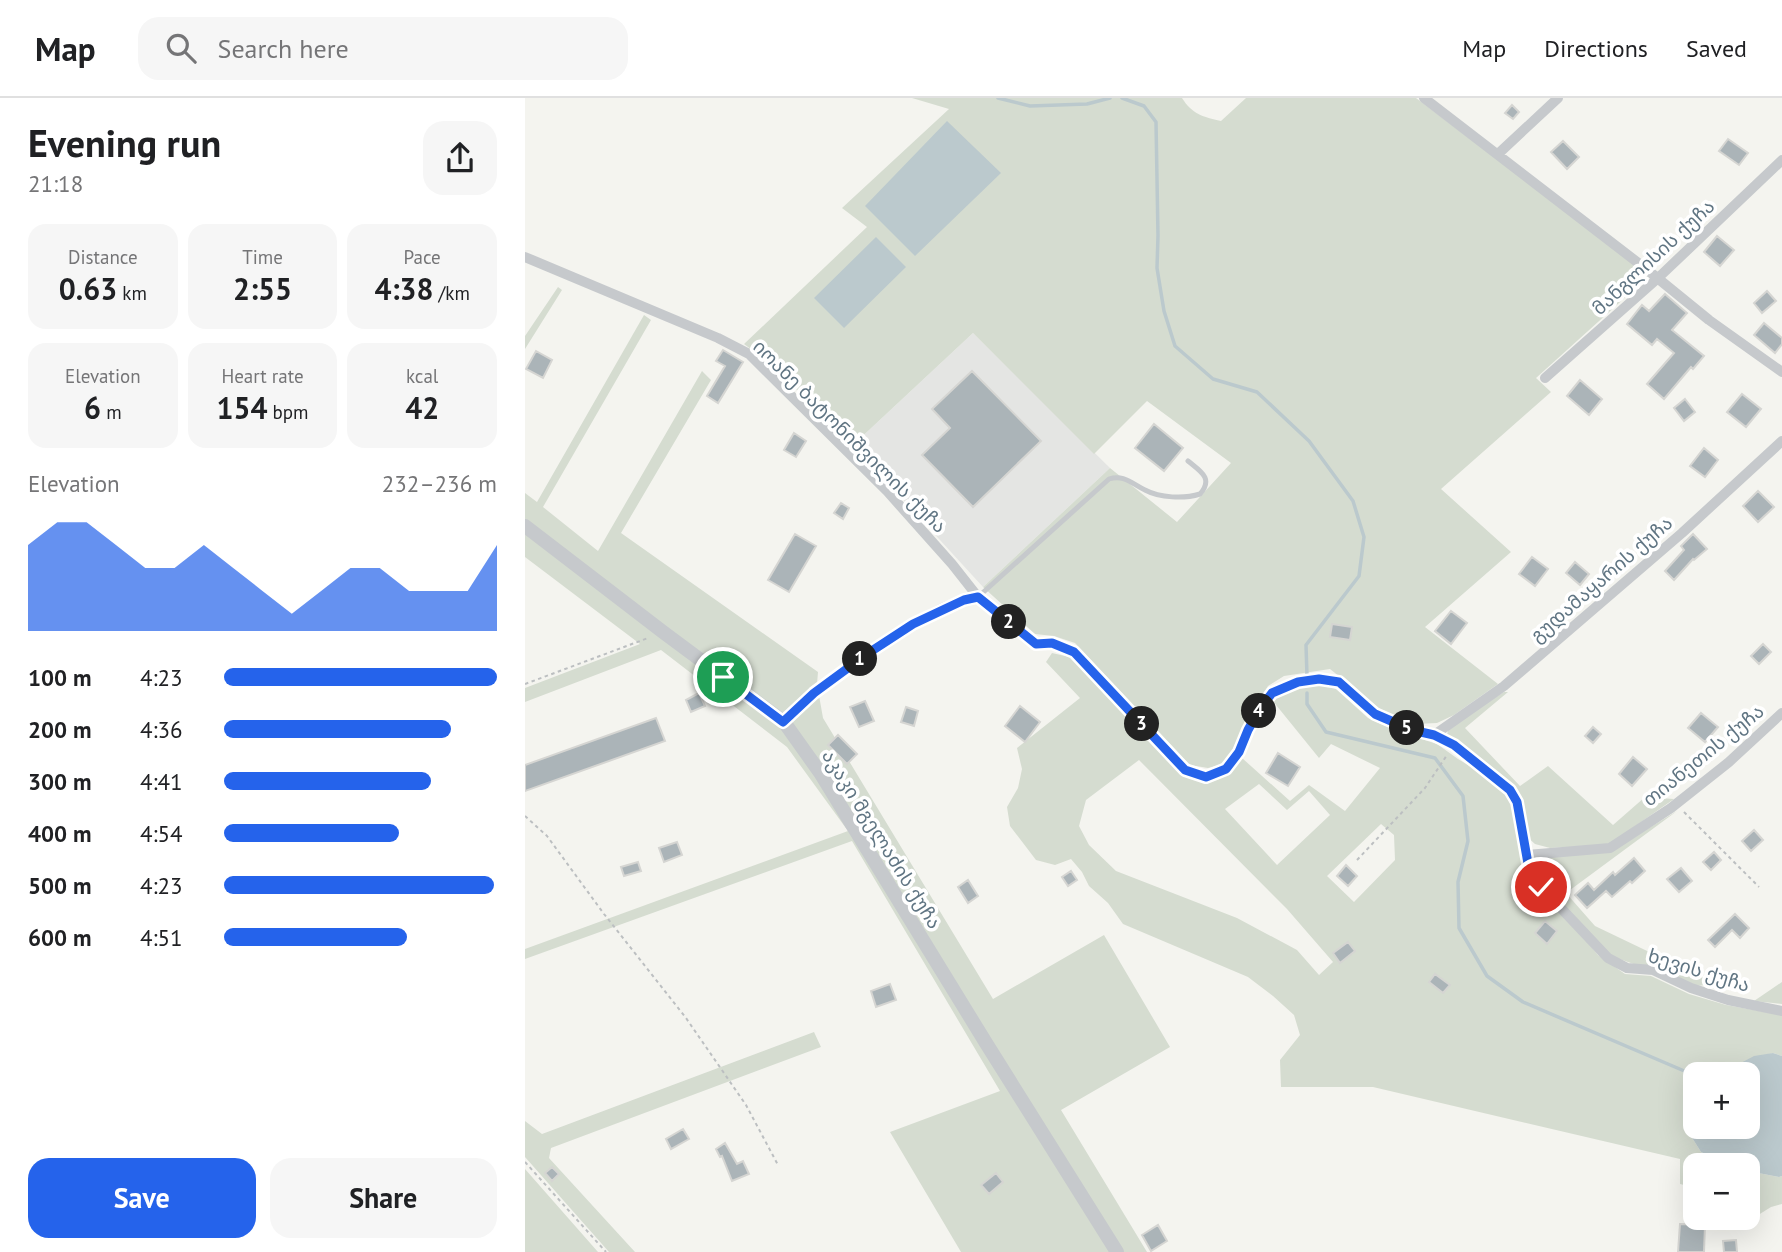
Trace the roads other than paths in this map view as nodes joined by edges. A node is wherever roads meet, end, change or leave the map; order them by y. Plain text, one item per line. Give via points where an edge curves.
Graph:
1 (1424, 98) edge
2 (1558, 98) edge
3 (1498, 154) junction
4 (1782, 160) edge
5 (525, 257) edge
6 (1658, 278) junction
7 (1782, 372) edge
8 (1545, 379) dead end
9 (1782, 441) edge
10 (1188, 461) dead end
11 (525, 526) edge
12 (978, 597) junction
13 (1782, 713) edge
14 (783, 722) junction
15 (1434, 735) junction
16 (1527, 855) junction
17 (1782, 1011) edge
18 (1118, 1252) edge

1 - 3 street
2 - 3 street
3 - 6 street
4 - 6 street, მანგლისის ქუჩა
5 - 12 street, იოანე ბატონიშვილის ქუჩა via 749,354 887,491
6 - 7 street
6 - 8 street, მანგლისის ქუჩა
9 - 15 street, გუდამაყარის ქუჩა via 1504,686
10 - 12 lane via 1206,480 1200,494 1158,495 1128,480 1109,479
11 - 14 street, აკაკი მგელაძის ქუჩა
12 - 14 street via 913,624 814,693
12 - 15 street, იოანე ბატონიშვილის ქუჩა via 1036,644 1052,643 1074,652 1185,770 1206,777 1226,769 1272,693 1298,682 1339,682 1375,714
13 - 16 street, თიანეთის ქუჩა via 1676,804 1610,848
14 - 18 street, აკაკი მგელაძის ქუჩა via 821,774
15 - 16 street, ხევის ქუჩა via 1454,745 1510,790 1517,802
16 - 17 street, ხევის ქუჩა via 1529,869 1541,887 1608,958 1627,968 1653,970 1728,1000

